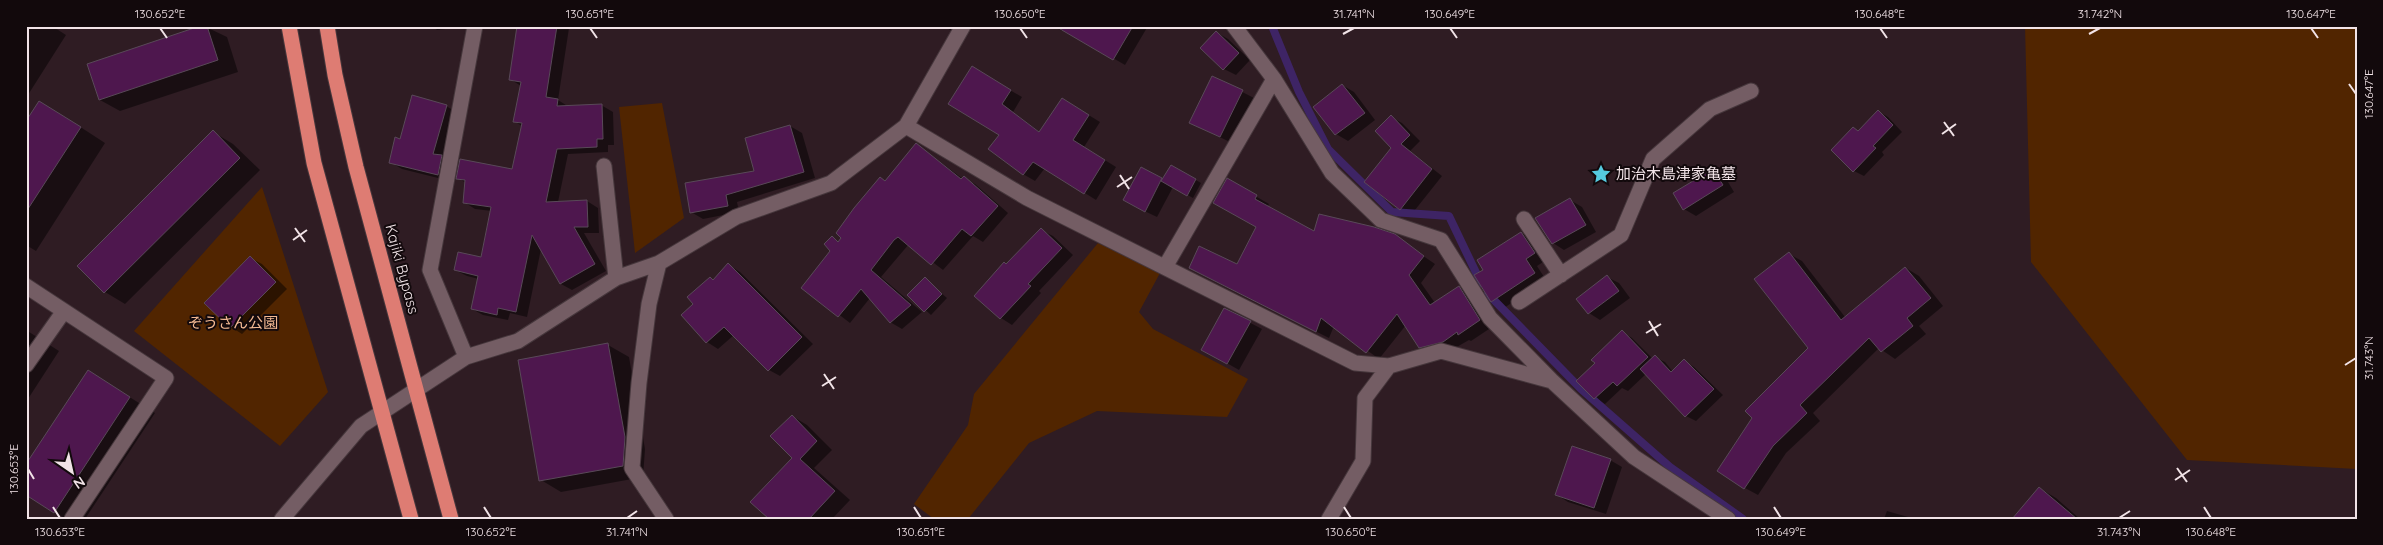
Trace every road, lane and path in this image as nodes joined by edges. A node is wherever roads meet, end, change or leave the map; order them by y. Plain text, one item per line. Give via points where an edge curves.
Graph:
1 (289, 26) edge
2 (327, 26) edge
3 (476, 26) edge
4 (963, 26) edge
5 (1234, 26) edge
6 (1274, 79) junction
7 (1752, 91) dead end
8 (906, 126) junction
9 (604, 166) dead end
10 (1524, 219) dead end
11 (659, 262) junction
12 (1165, 267) junction
13 (1561, 274) junction
14 (616, 278) junction
15 (26, 286) edge
16 (1519, 302) dead end
17 (64, 311) junction
18 (466, 357) junction
19 (26, 365) edge
20 (1389, 366) junction
21 (1552, 381) junction
22 (417, 390) junction
23 (382, 413) junction
24 (72, 519) edge
25 (282, 519) edge
26 (411, 519) edge
27 (452, 519) edge
28 (666, 519) edge
29 (1329, 519) edge
30 (1728, 519) edge

1 - 23 highway via 314,163
2 - 22 highway, Kajiki Bypass via 356,167
3 - 18 street via 430,270
4 - 8 street
5 - 6 street
6 - 12 street
6 - 21 street via 1332,173 1381,220 1441,240 1494,317
7 - 13 street via 1710,109 1653,159 1621,235
8 - 11 street via 831,183 736,217
8 - 12 street via 1027,198
9 - 14 street
10 - 13 street
11 - 14 street
11 - 28 street via 646,324 632,468
12 - 20 street via 1355,363
13 - 16 street
14 - 18 street via 518,341
15 - 17 street
17 - 19 street
17 - 24 street via 166,378
18 - 22 street
20 - 21 street via 1441,351
20 - 29 street via 1364,398 1363,461
21 - 30 street via 1634,457
22 - 23 street
22 - 27 highway, Kajiki Bypass
23 - 25 street via 361,426
23 - 26 highway

